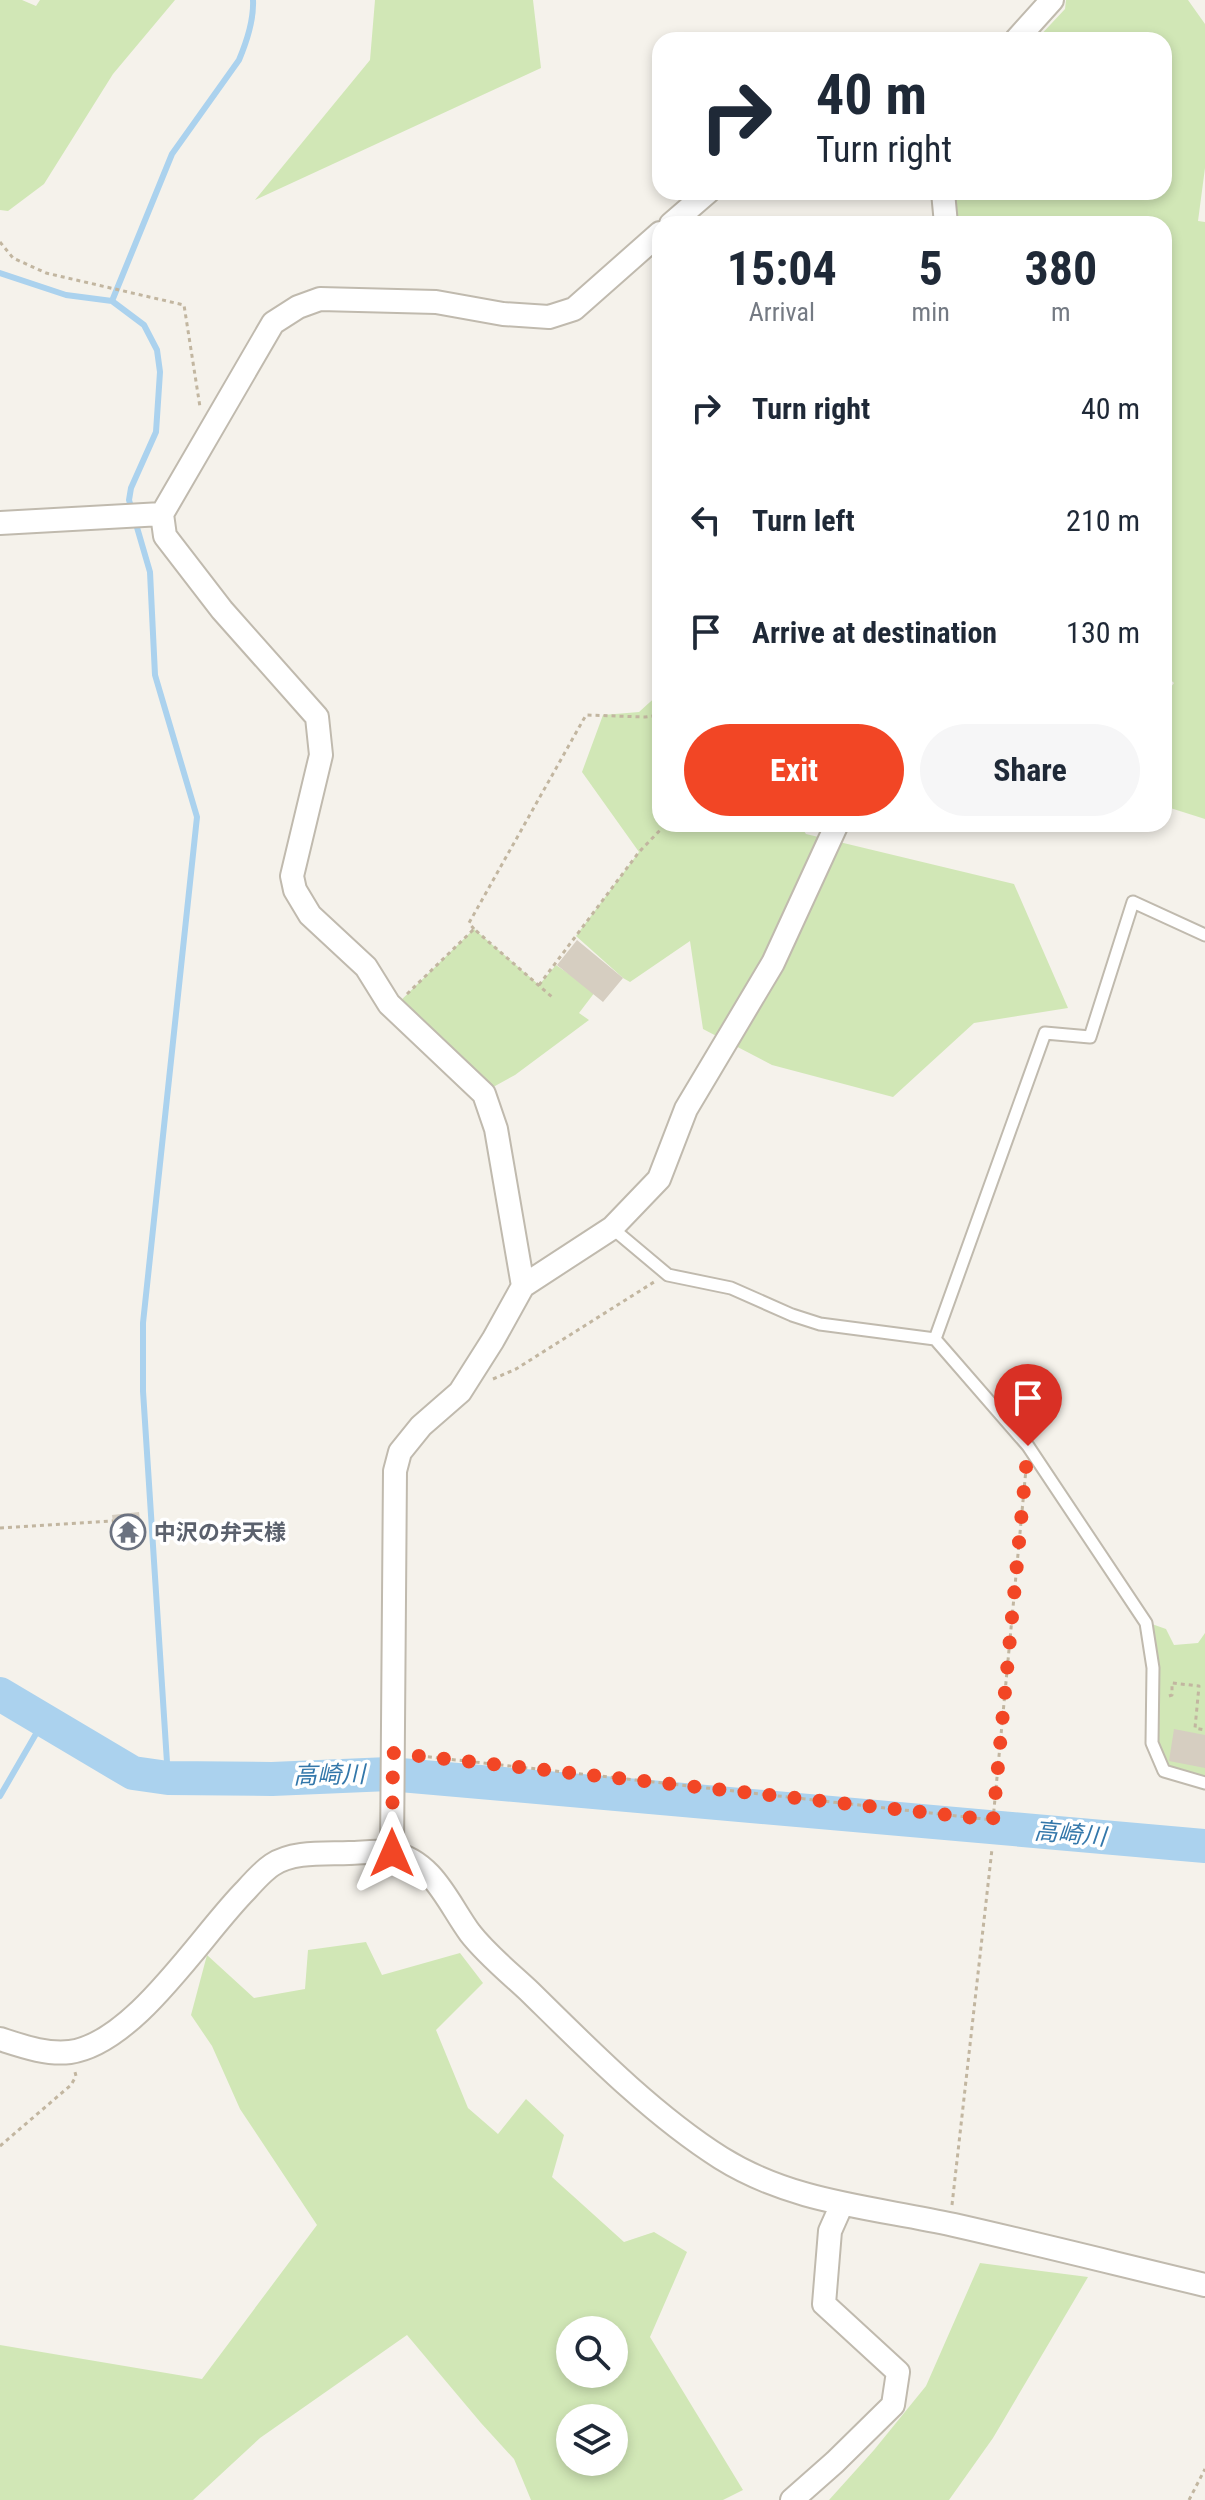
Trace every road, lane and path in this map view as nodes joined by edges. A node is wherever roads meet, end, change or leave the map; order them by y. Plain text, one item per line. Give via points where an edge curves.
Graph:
1 (1052, 0) edge
2 (1023, 32) edge
3 (699, 200) edge
4 (680, 216) edge
5 (652, 240) edge
6 (0, 242) edge
7 (210, 433) junction
8 (162, 514) junction
9 (0, 523) edge
10 (652, 716) edge
11 (658, 832) edge
12 (833, 832) edge
13 (474, 929) junction
14 (1205, 935) edge
15 (539, 985) junction
16 (552, 997) dead end
17 (393, 1008) junction
18 (612, 1228) junction
19 (668, 1275) junction
20 (523, 1286) junction
21 (935, 1339) junction
22 (460, 1392) junction
23 (1028, 1446) junction
24 (113, 1521) dead end
25 (0, 1528) edge
26 (1153, 1696) junction
27 (1205, 1730) edge
28 (393, 1753) junction
29 (1205, 1783) edge
30 (992, 1849) dead end
31 (392, 1853) junction
32 (0, 2039) edge
33 (70, 2052) junction
34 (0, 2146) edge
35 (842, 2204) junction
36 (950, 2224) junction
37 (1205, 2285) edge
38 (1205, 2469) edge
39 (792, 2500) edge
40 (1189, 2500) edge

1 - 2 street
3 - 4 street
5 - 7 street via 574,309 549,317 436,302 320,299 298,307 273,323
6 - 7 path via 13,258 46,273 184,305 199,404
7 - 8 street
8 - 9 street
8 - 17 street via 165,536 317,717 321,755 292,876 295,890 310,915 366,967
10 - 13 path via 586,715 485,891 469,923
11 - 15 path
12 - 18 street via 773,963 686,1109 659,1179
13 - 15 path
13 - 17 path
14 - 21 lane via 1133,902 1090,1037 1045,1033
15 - 16 path
17 - 20 street via 484,1094 496,1129
18 - 19 lane
18 - 20 street
19 - 21 lane via 731,1288 820,1324
19 - 22 path via 516,1369
20 - 22 street
21 - 23 lane
22 - 28 street via 421,1426 400,1452 395,1471
23 - 26 lane via 1146,1623
23 - 28 path via 993,1820
24 - 25 path
26 - 27 path via 1172,1695 1172,1683 1199,1686 1195,1728
26 - 29 lane via 1152,1743 1164,1771
28 - 31 street
30 - 36 path
31 - 33 street via 294,1856 273,1863 138,2014 97,2045
31 - 35 street via 419,1864 473,1937 589,2050 684,2132 761,2180
32 - 33 street
33 - 34 path via 76,2076 71,2085
35 - 36 street
35 - 39 street via 830,2231 824,2304 898,2372 893,2405
36 - 37 street
38 - 40 path

